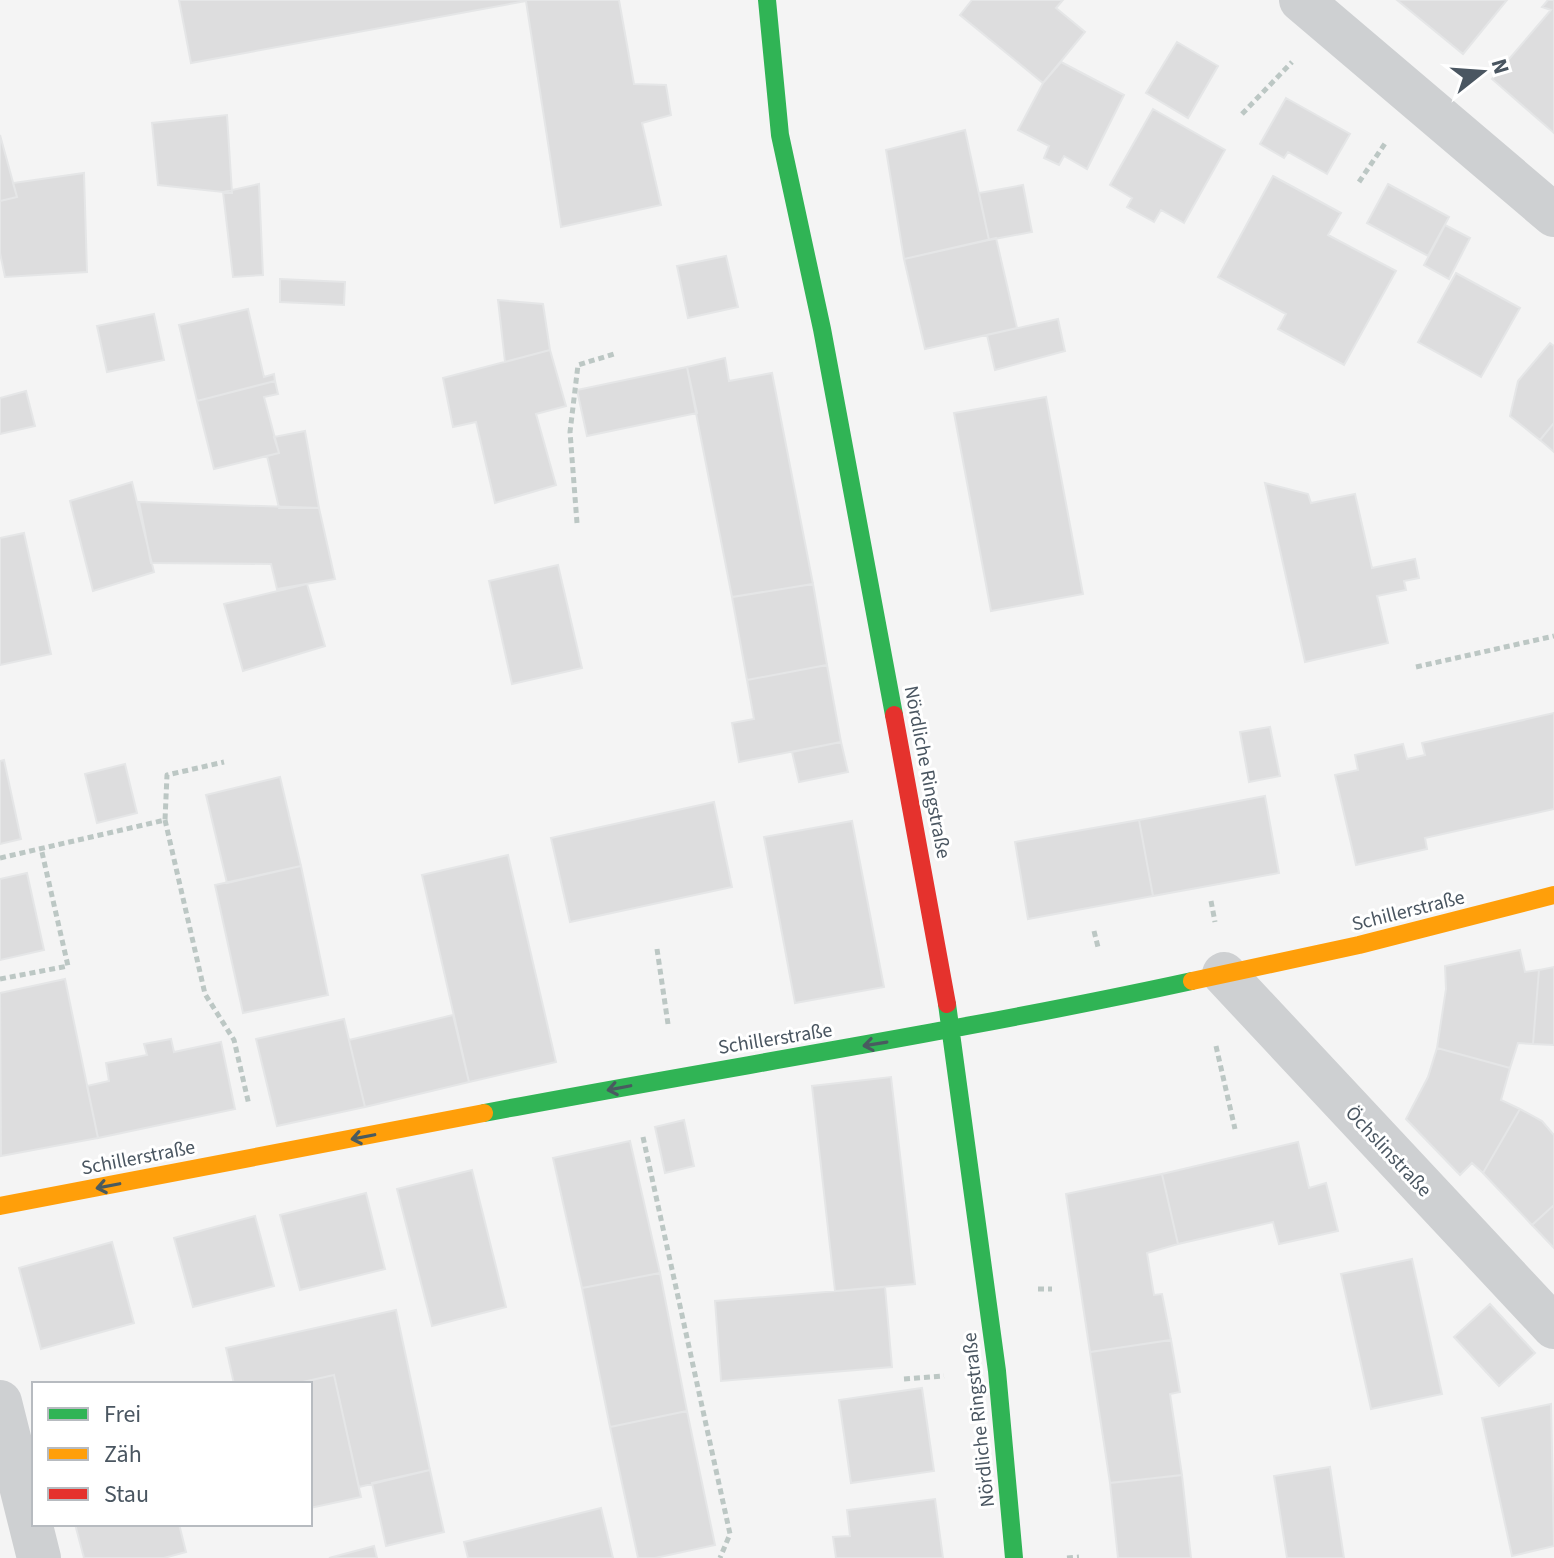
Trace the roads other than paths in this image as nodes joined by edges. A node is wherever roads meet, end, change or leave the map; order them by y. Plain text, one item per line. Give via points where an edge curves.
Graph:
1 (767, 0) edge
2 (1315, 12) edge
3 (1548, 200) edge
4 (1554, 895) edge
5 (1212, 976) junction
6 (952, 1031) junction
7 (0, 1206) edge
8 (1554, 1327) edge
9 (0, 1402) edge
10 (39, 1558) edge
11 (1014, 1558) edge

1 - 6 street, Nördliche Ringstraße via 780,135 822,329
2 - 3 street
4 - 5 street, Schillerstraße
5 - 6 street, Schillerstraße
5 - 8 street, Öchslinstraße
6 -> 7 street, Schillerstraße via 676,1076
6 - 11 street, Nördliche Ringstraße via 997,1371
9 - 10 street

